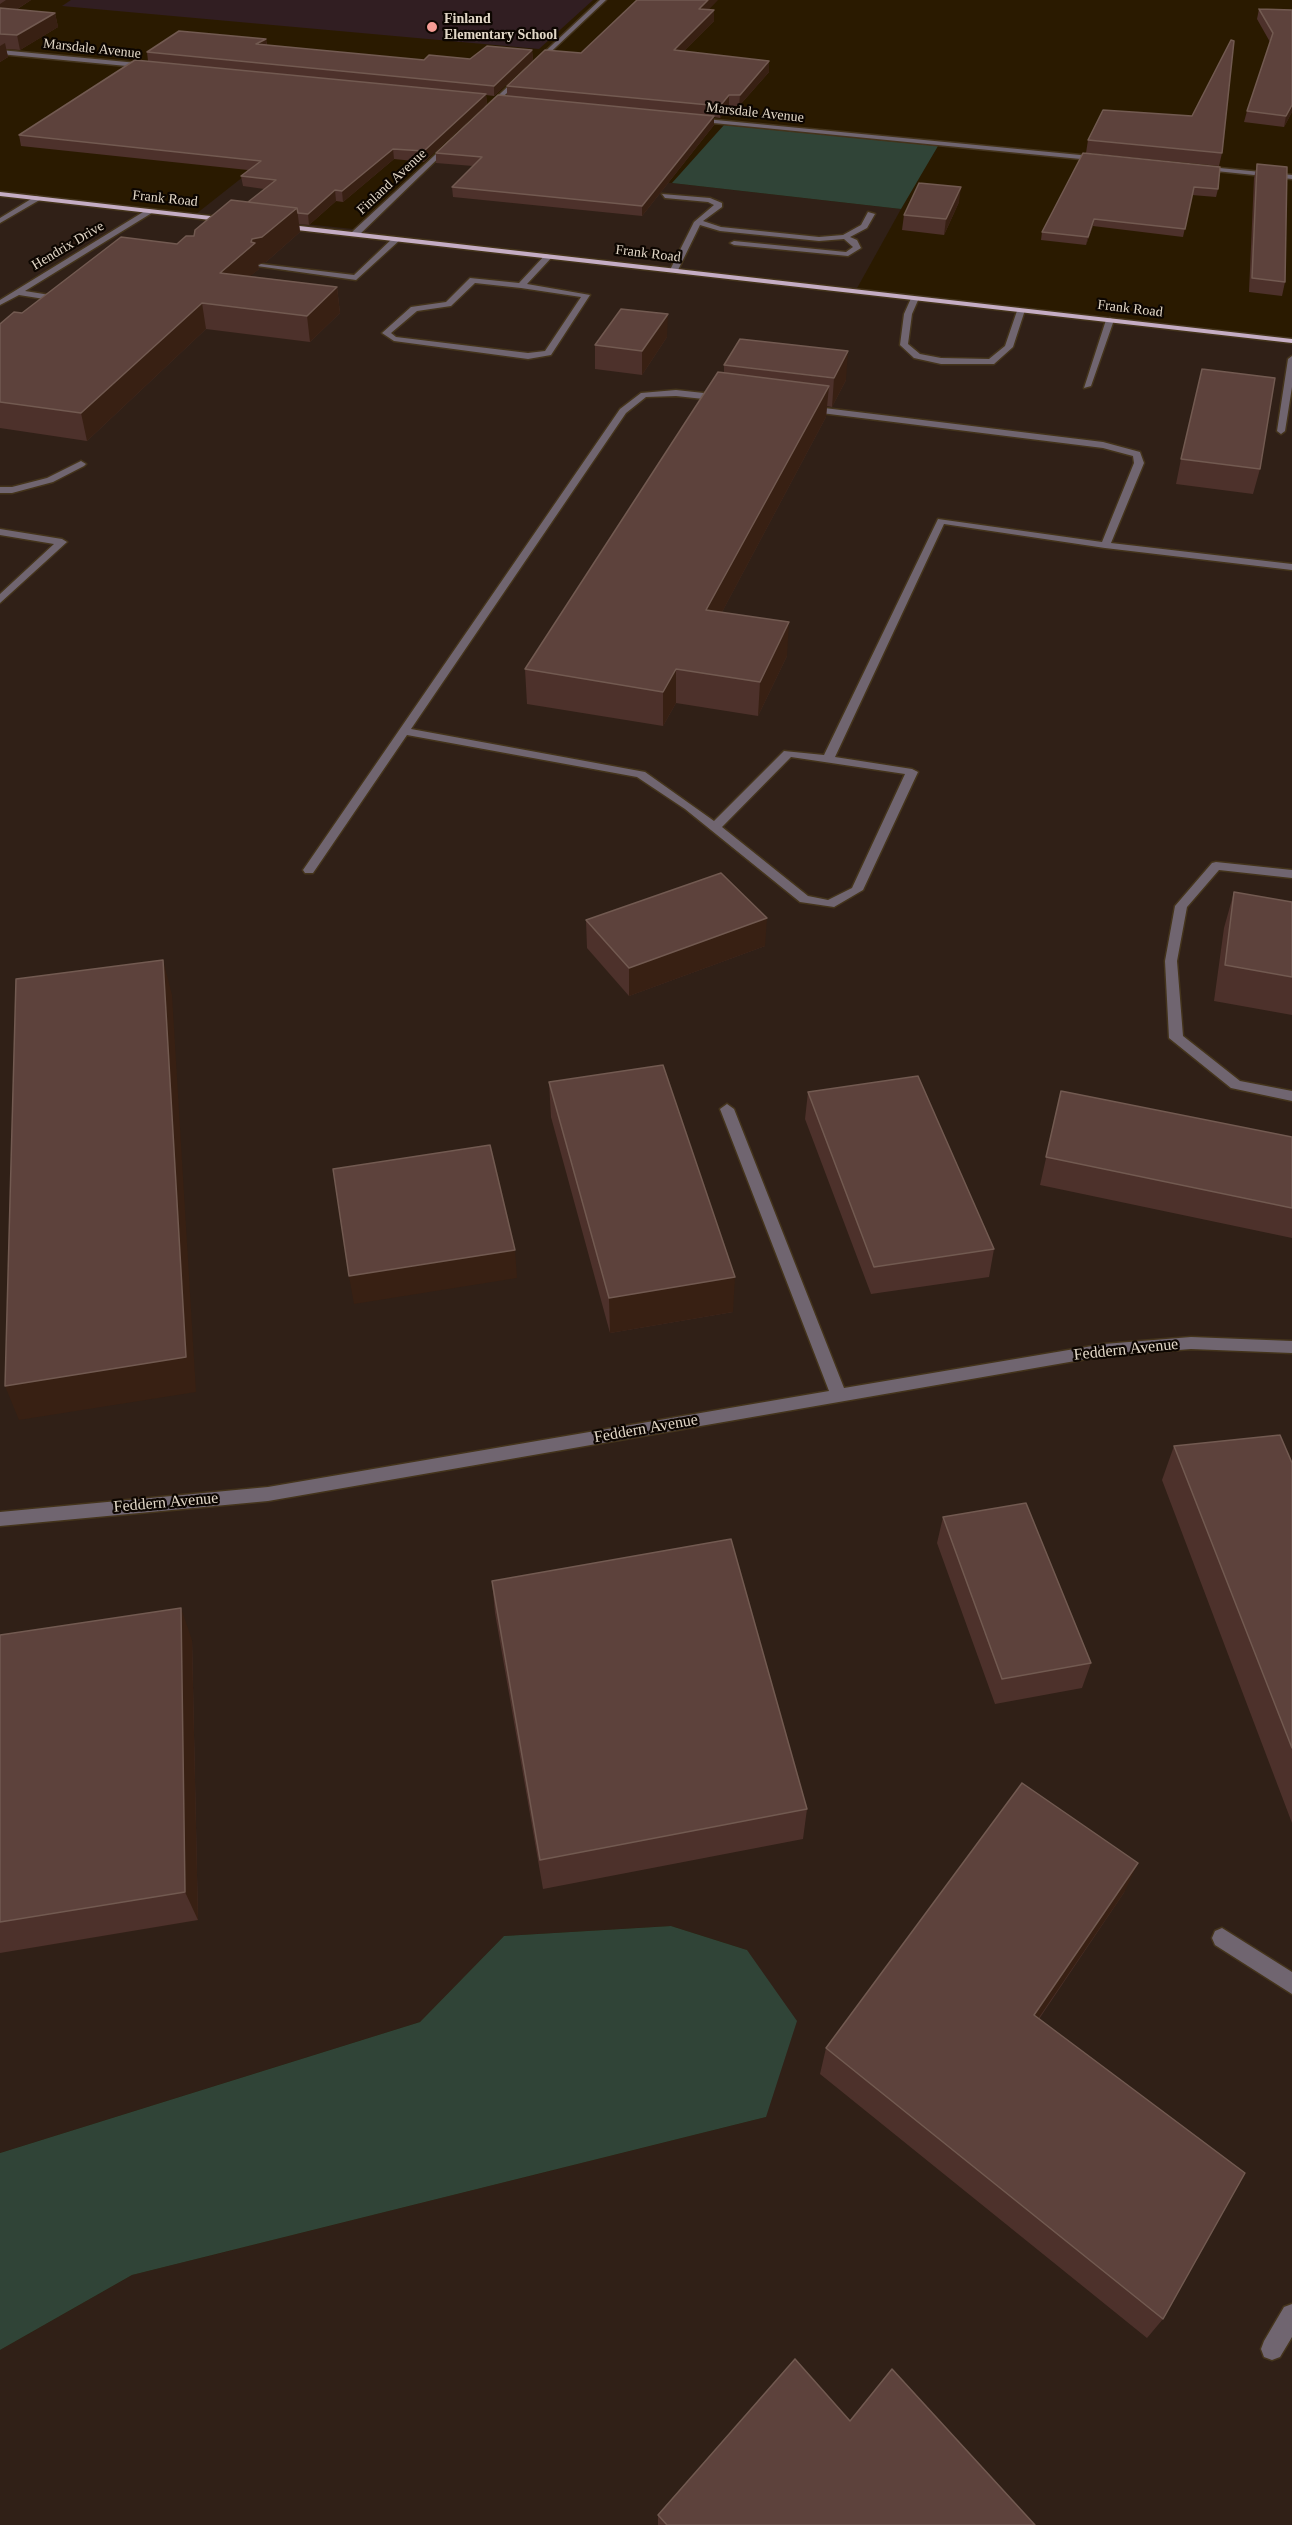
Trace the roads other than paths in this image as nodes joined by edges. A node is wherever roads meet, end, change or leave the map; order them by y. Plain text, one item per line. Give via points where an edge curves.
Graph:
1 (603, 0) edge
2 (0, 52) edge
3 (153, 67) edge
4 (484, 99) edge
5 (496, 100) junction
6 (508, 101) edge
7 (479, 117) edge
8 (685, 119) edge
9 (461, 133) edge
10 (1110, 160) edge
11 (1188, 167) edge
12 (1292, 177) edge
13 (0, 194) edge
14 (665, 196) dead end
15 (39, 198) junction
16 (151, 211) junction
17 (871, 214) dead end
18 (242, 221) edge
19 (0, 222) edge
20 (698, 222) junction
21 (276, 225) edge
22 (355, 234) junction
23 (845, 237) junction
24 (397, 239) junction
25 (734, 243) dead end
26 (92, 247) junction
27 (101, 249) edge
28 (549, 256) junction
29 (261, 266) edge
30 (674, 270) junction
31 (521, 286) junction
32 (18, 292) junction
33 (66, 294) edge
34 (915, 298) junction
35 (0, 303) edge
36 (1021, 310) junction
37 (1110, 320) junction
38 (1292, 341) edge
39 (1292, 359) edge
40 (1087, 386) dead end
41 (735, 400) edge
42 (794, 407) edge
43 (1281, 431) dead end
44 (81, 464) dead end
45 (0, 490) edge
46 (0, 532) edge
47 (1105, 544) junction
48 (1292, 567) edge
49 (0, 600) edge
50 (404, 731) junction
51 (828, 759) junction
52 (715, 827) junction
53 (309, 870) dead end
54 (1292, 874) edge
55 (1292, 1096) edge
56 (727, 1109) dead end
57 (1292, 1347) edge
58 (838, 1396) junction
59 (0, 1519) edge
60 (1222, 1938) dead end
61 (1292, 1984) edge
62 (1292, 2315) edge
63 (1272, 2349) dead end

1 - 5 street
2 - 3 street, Marsdale Avenue
4 - 5 street
5 - 6 street
5 - 7 street
8 - 10 street, Marsdale Avenue
9 - 22 street, Finland Avenue
11 - 12 street
13 - 15 main road, Frank Road
14 - 20 street via 710,200 719,205
15 - 16 main road, Frank Road
15 - 19 street
16 - 18 main road, Frank Road
16 - 26 street, Hendrix Drive
17 - 23 street via 864,225
20 - 23 street via 720,229 819,239
20 - 30 street
21 - 22 main road, Frank Road
22 - 24 main road, Frank Road
23 - 25 street via 855,242 857,248 848,254
24 - 28 main road, Frank Road
24 - 29 street via 356,278
26 - 27 street
26 - 32 street, Hendrix Drive
28 - 30 main road, Frank Road
28 - 31 street
30 - 34 main road, Frank Road
31 - 31 street via 473,280 448,304 414,309 386,333 394,339 528,356 548,353 586,295
32 - 33 street via 57,299
32 - 35 street, Hendrix Drive
34 - 36 main road, Frank Road
34 - 36 street via 908,314 904,345 918,356 941,361 991,362 1009,347
36 - 37 main road, Frank Road
37 - 38 main road, Frank Road
37 - 40 street
39 - 43 street
41 - 50 street via 676,393 644,395 623,411
42 - 47 street via 1102,445 1137,454 1139,463
44 - 45 street via 50,480
46 - 49 street via 62,542
47 - 48 street
47 - 51 street via 941,521
50 - 52 street via 641,774
50 - 53 street
51 - 52 street via 788,753
51 - 52 street via 912,772 857,890 830,904 804,899
54 - 55 street via 1216,866 1181,906 1171,961 1176,1038 1236,1084
56 - 58 street
57 - 58 street, Feddern Avenue via 1191,1343 1104,1350
58 - 59 street, Feddern Avenue via 268,1494
60 - 61 street
62 - 63 street

